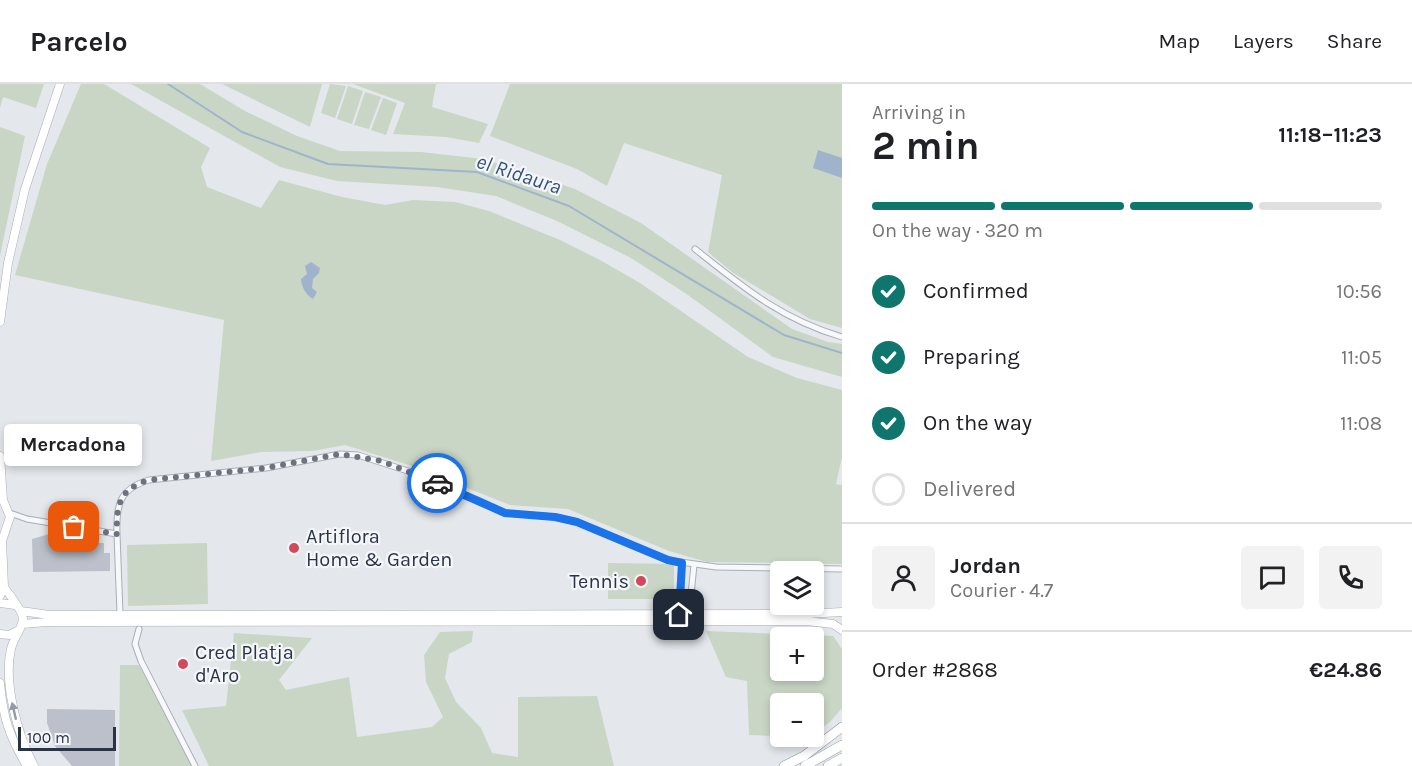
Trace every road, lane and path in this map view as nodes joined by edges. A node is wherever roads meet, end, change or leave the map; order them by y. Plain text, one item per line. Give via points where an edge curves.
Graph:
1 (60, 84) edge
2 (695, 249) dead end
3 (0, 322) edge
4 (842, 337) edge
5 (0, 456) edge
6 (4, 508) edge
7 (27, 519) junction
8 (5, 523) edge
9 (117, 534) junction
10 (1, 538) edge
11 (682, 563) junction
12 (694, 565) junction
13 (842, 569) edge
14 (4, 588) junction
15 (0, 596) edge
16 (0, 603) edge
17 (18, 608) junction
18 (842, 612) edge
19 (120, 614) junction
20 (689, 614) junction
21 (679, 615) junction
22 (20, 628) junction
23 (139, 628) dead end
24 (842, 630) edge
25 (0, 634) edge
26 (0, 683) edge
27 (842, 727) edge
28 (842, 746) edge
29 (842, 758) edge
30 (27, 766) edge
31 (34, 766) edge
32 (195, 766) edge
33 (784, 766) edge
34 (805, 766) edge
35 (828, 766) edge

1 - 3 street via 25,189 8,263
2 - 4 street via 756,298 803,323
5 - 6 street
6 - 7 street
6 - 8 street
7 - 8 street
7 - 9 street
8 - 10 street
9 - 11 street via 120,501 134,484 266,468 340,454 391,465 505,513 577,522
9 - 19 street
10 - 14 street
11 - 12 street
11 - 21 street
12 - 13 street
12 - 20 street
14 - 15 street
14 - 17 street
16 - 17 street
17 - 19 street via 34,614
17 - 22 street
18 - 20 street
19 - 21 street
20 - 21 street
22 - 24 street via 47,622 806,621 832,624
22 - 25 street via 9,635
31 -> 22 street via 12,701 10,649
23 - 32 street via 135,644 141,661
26 - 30 street via 6,728
27 - 33 highway
28 - 34 highway
29 - 35 highway

